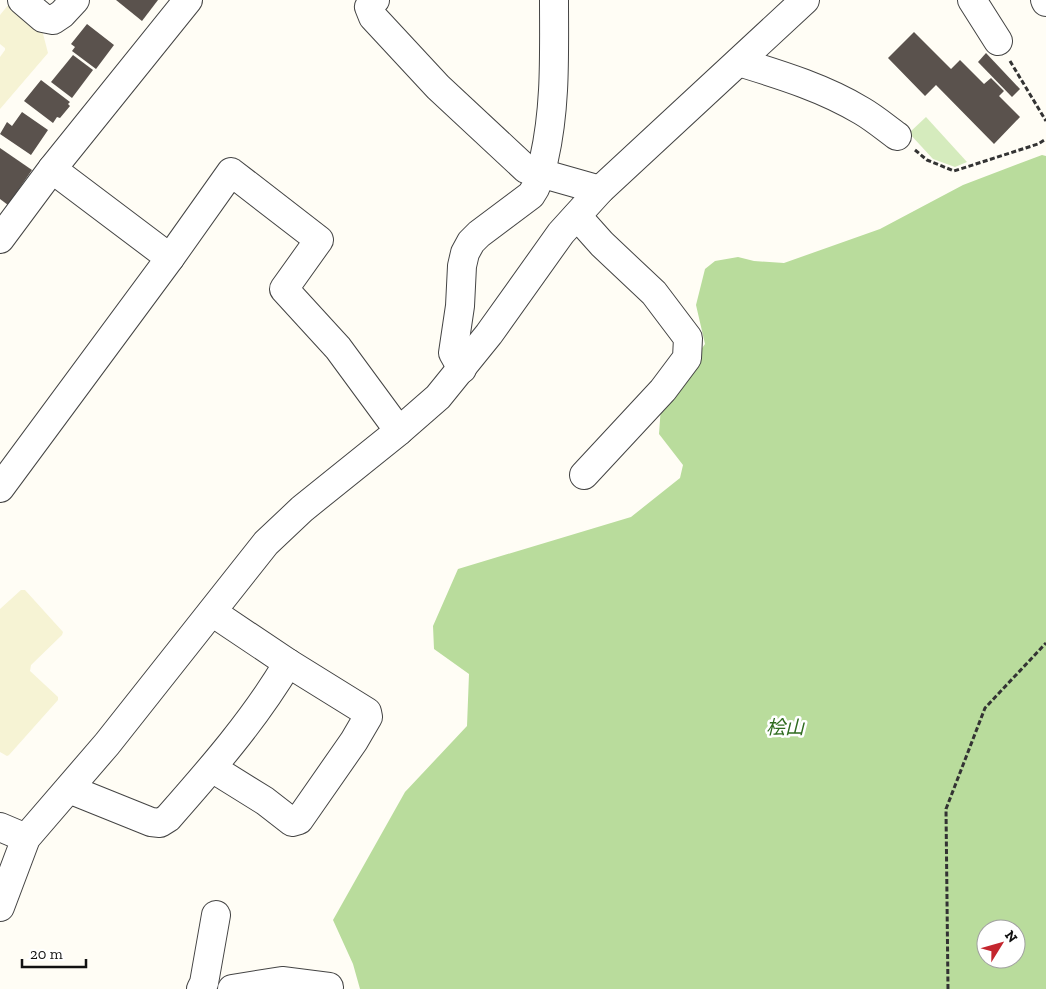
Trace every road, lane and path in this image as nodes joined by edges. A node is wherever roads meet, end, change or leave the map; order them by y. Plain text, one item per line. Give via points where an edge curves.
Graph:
1 (22, 0) edge
2 (75, 0) edge
3 (188, 0) edge
4 (375, 0) edge
5 (554, 0) edge
6 (805, 0) edge
7 (972, 0) edge
8 (998, 41) joint
9 (739, 62) junction
10 (1046, 121) edge
11 (898, 136) joint
12 (1046, 139) edge
13 (52, 169) junction
14 (540, 174) junction
15 (600, 190) junction
16 (577, 216) junction
17 (0, 239) edge
18 (170, 258) junction
19 (462, 368) junction
20 (399, 431) junction
21 (584, 475) dead end
22 (0, 488) edge
23 (212, 612) junction
24 (1046, 643) edge
25 (288, 663) junction
26 (212, 768) junction
27 (69, 789) junction
28 (0, 827) edge
29 (26, 838) junction
30 (0, 907) edge
31 (216, 915) dead end
32 (329, 987) dead end
33 (201, 989) edge
34 (232, 989) edge
35 (948, 989) edge

1 - 2 street via 44,18 53,20
3 - 13 street
4 - 14 street via 369,7 373,17 438,87 526,168
5 - 14 street via 554,89 550,133
6 - 9 street
7 - 8 street
8 - 10 path
9 - 11 street via 830,94
9 - 15 street
11 - 12 path via 927,160 954,171
13 - 17 street
13 - 18 street
14 - 15 street
14 - 19 street via 531,195 479,234 465,253 453,353
15 - 16 street
16 - 19 street via 561,233
16 - 21 street via 654,293 688,338 686,358 663,390
18 - 20 street via 231,172 319,240 284,289 338,348
18 - 22 street
19 - 20 street via 438,397
20 - 23 street via 288,521
23 - 25 street
23 - 27 street
24 - 35 path via 985,708 946,809
25 - 26 street
25 - 26 street via 366,712 368,717 299,820 292,822 265,800
26 - 27 street via 168,818 160,822 144,820
27 - 29 street
28 - 29 street
29 - 30 street
31 - 33 street
32 - 34 street via 282,981

